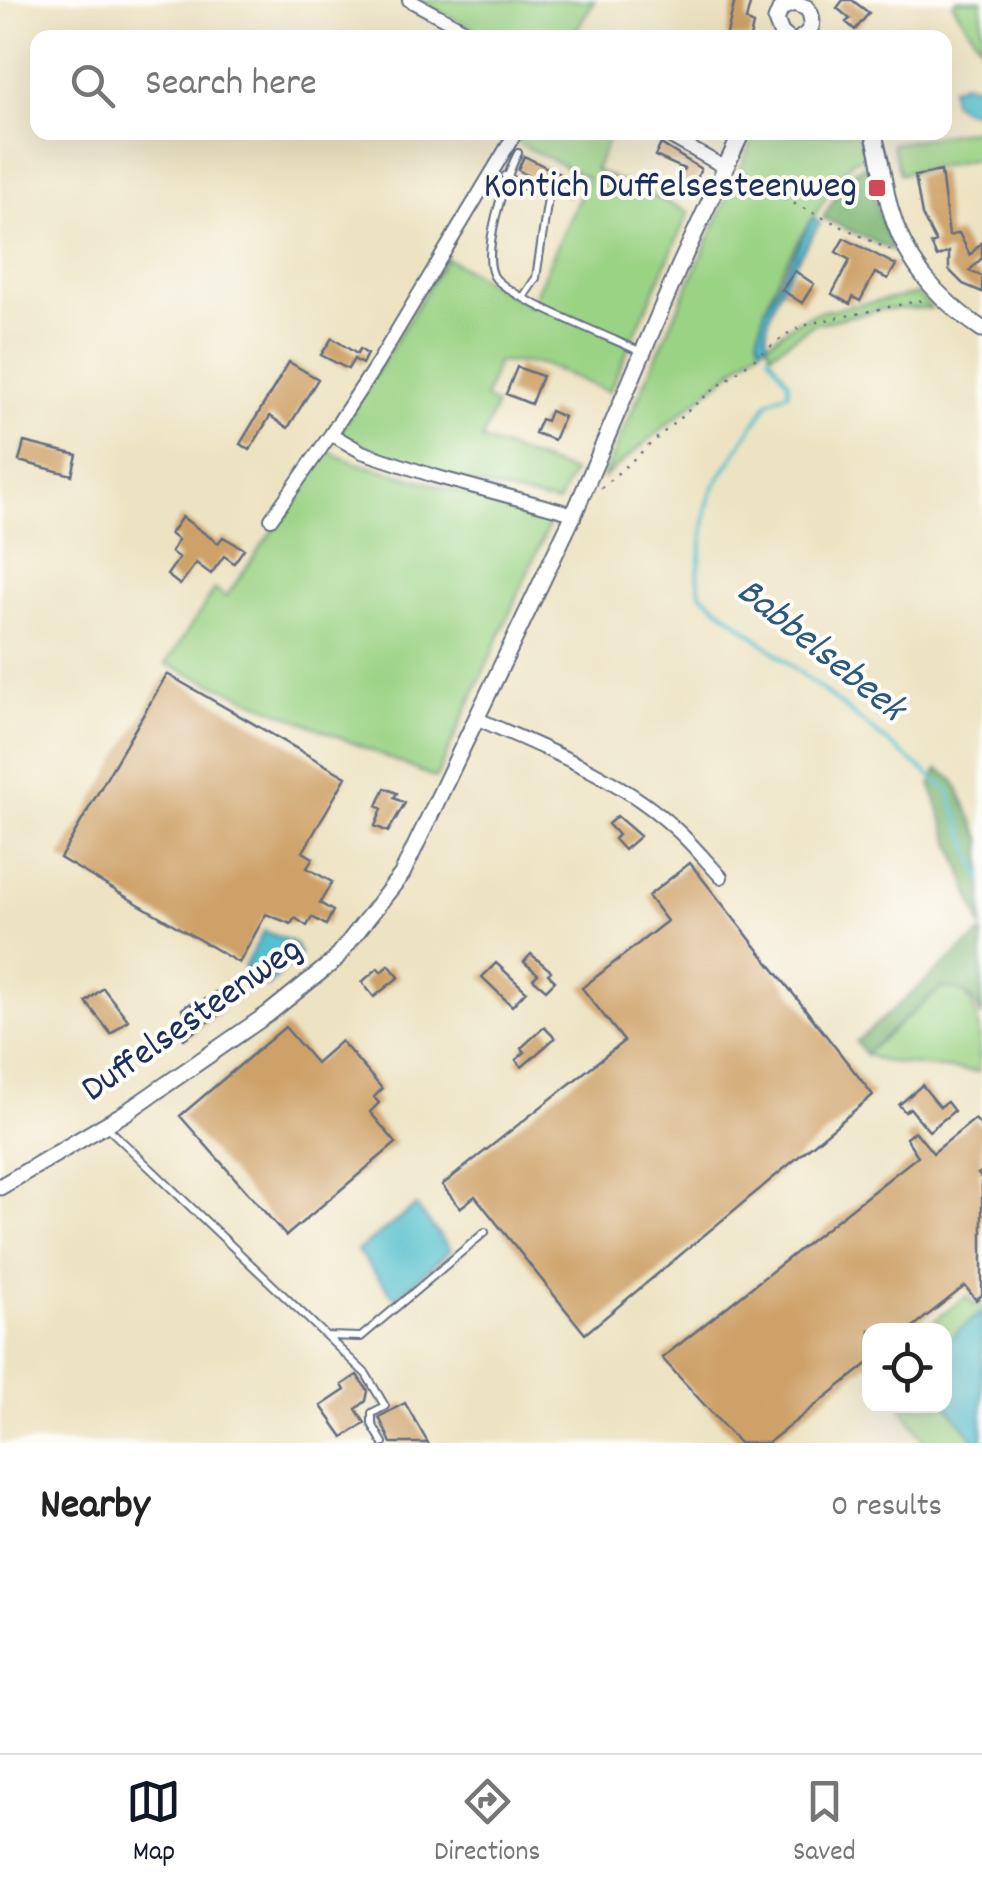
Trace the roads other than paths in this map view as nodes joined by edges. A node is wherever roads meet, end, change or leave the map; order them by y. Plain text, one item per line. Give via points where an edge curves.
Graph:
1 (409, 0) edge
2 (794, 2) edge
3 (465, 30) edge
4 (780, 30) edge
5 (809, 30) edge
6 (511, 140) edge
7 (676, 140) edge
8 (738, 140) edge
9 (875, 140) edge
10 (518, 153) dead end
11 (726, 168) junction
12 (505, 176) junction
13 (524, 296) junction
14 (982, 329) edge
15 (642, 353) junction
16 (331, 434) junction
17 (574, 514) junction
18 (271, 519) dead end
19 (478, 719) junction
20 (721, 877) dead end
21 (105, 1125) junction
22 (0, 1187) edge
23 (486, 1232) dead end
24 (326, 1336) junction
25 (383, 1443) edge

1 - 3 street
2 - 4 street via 781,8
2 - 5 street via 810,12
6 - 16 street
7 - 11 street
8 - 11 street, Duffelsesteenweg
9 - 14 street via 908,253 939,297
10 - 12 lane
11 - 15 street, Duffelsesteenweg
12 - 13 lane via 490,262 496,279
12 - 13 lane via 548,198 536,278
13 - 15 lane
15 - 17 street, Duffelsesteenweg
16 - 17 street via 434,476
16 - 18 street
17 - 19 street, Duffelsesteenweg
19 - 20 street via 593,771 635,798 678,830
19 - 21 street, Duffelsesteenweg via 402,874 334,961
21 - 22 street, Duffelsesteenweg
21 - 24 lane
23 - 24 lane via 361,1337
24 - 25 lane via 366,1374 385,1406 372,1412

